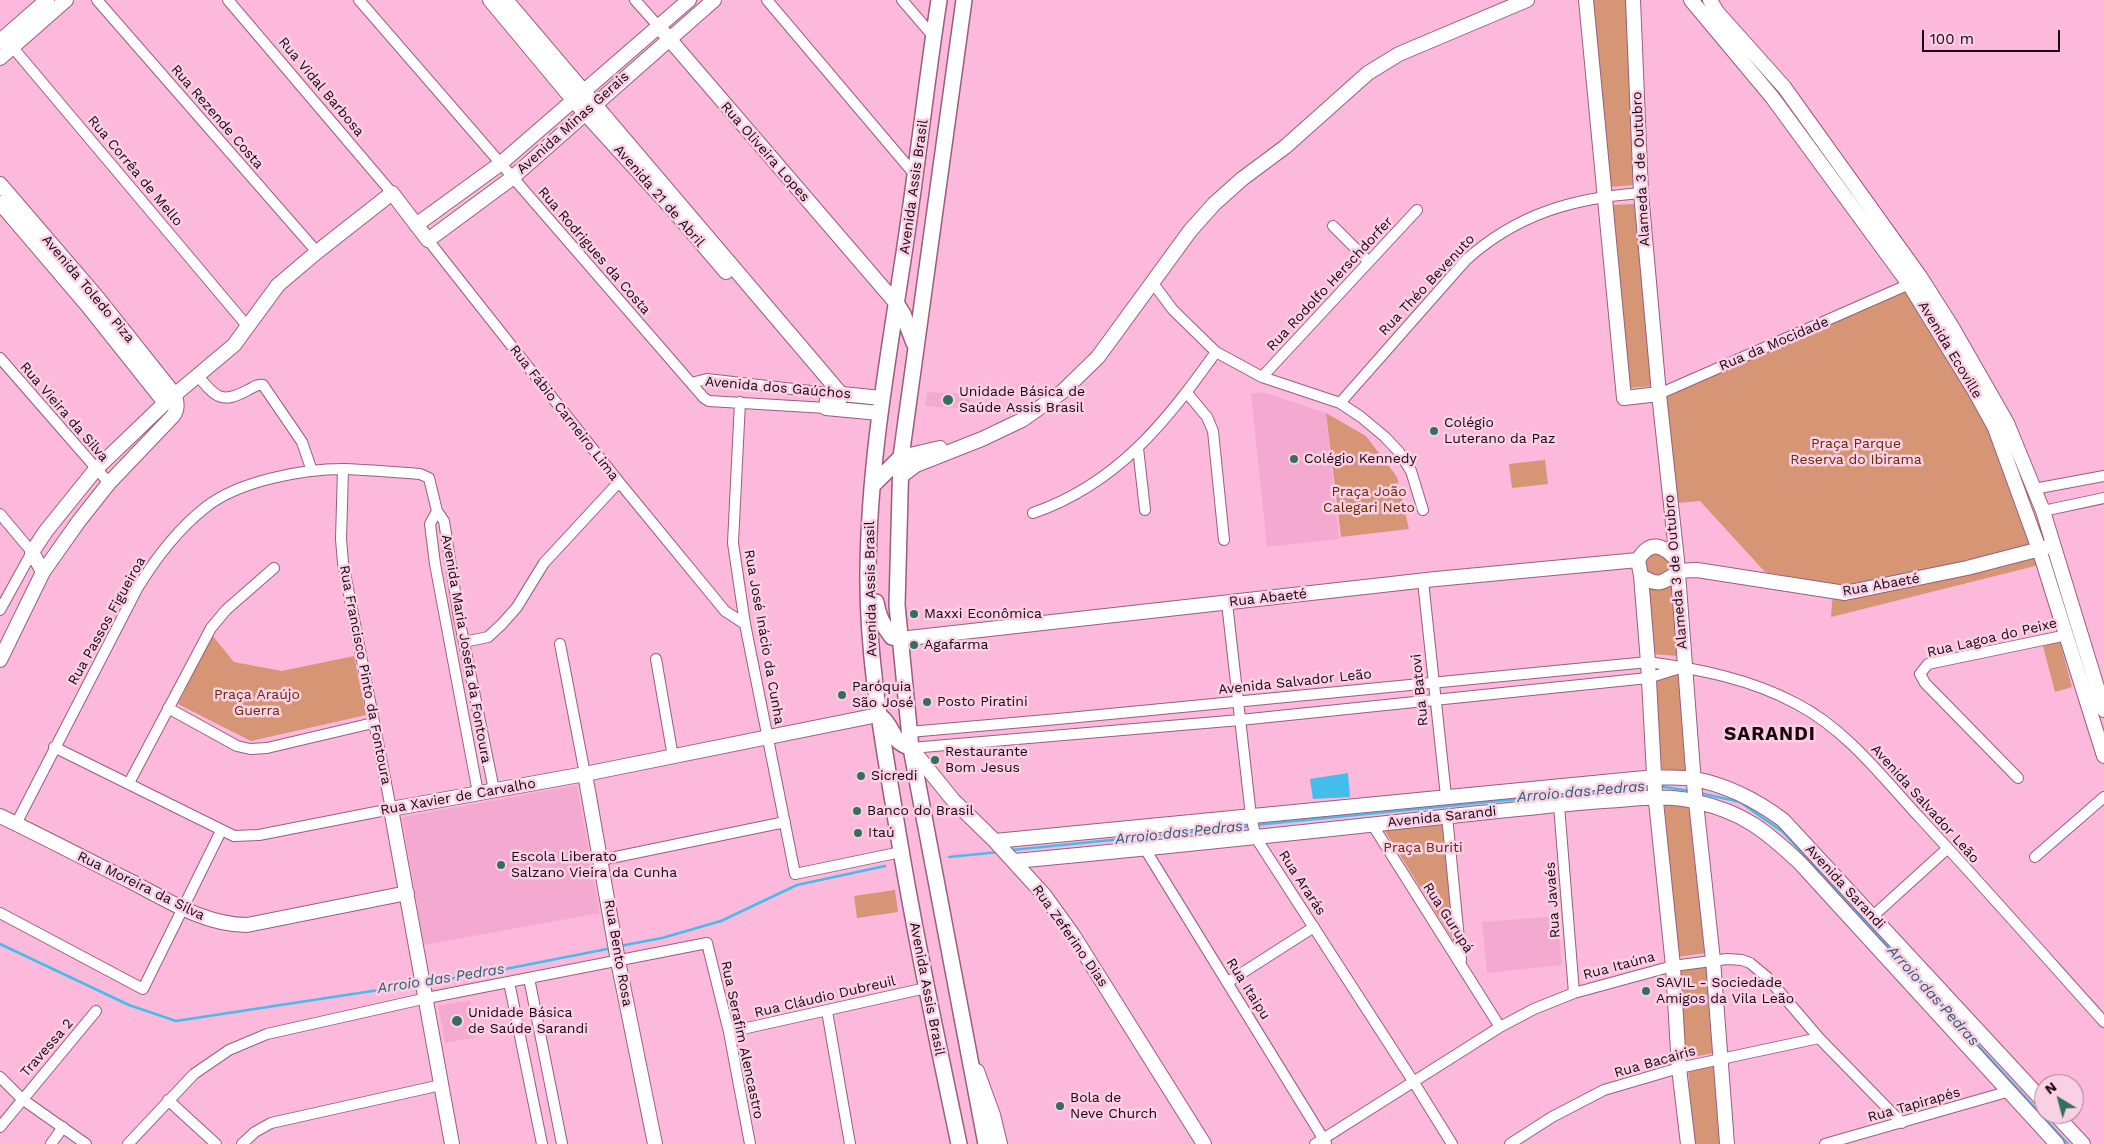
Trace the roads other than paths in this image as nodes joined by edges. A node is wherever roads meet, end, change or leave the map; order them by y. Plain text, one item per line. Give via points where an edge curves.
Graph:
1 (47, 0) edge
2 (66, 0) edge
3 (97, 0) edge
4 (228, 0) edge
5 (359, 0) edge
6 (490, 0) edge
7 (506, 0) edge
8 (635, 0) edge
9 (689, 0) edge
10 (714, 0) edge
11 (767, 0) edge
12 (902, 0) edge
13 (939, 0) edge
14 (964, 0) edge
15 (1527, 0) edge
16 (1586, 0) edge
17 (1633, 0) edge
18 (1691, 0) edge
19 (1710, 0) edge
20 (659, 27) junction
21 (933, 36) junction
22 (669, 39) junction
23 (4, 40) edge
24 (0, 58) edge
25 (1784, 88) junction
26 (579, 96) junction
27 (1772, 97) junction
28 (590, 108) junction
29 (500, 164) junction
30 (916, 176) junction
31 (512, 178) junction
32 (0, 184) edge
33 (392, 193) junction
34 (1641, 193) junction
35 (1605, 196) junction
36 (9, 207) edge
37 (1417, 210) dead end
38 (416, 225) junction
39 (1333, 226) dead end
40 (428, 240) junction
41 (317, 252) junction
42 (1369, 262) junction
43 (1915, 281) junction
44 (1152, 282) junction
45 (896, 303) junction
46 (248, 327) junction
47 (915, 347) junction
48 (1216, 352) junction
49 (0, 358) edge
50 (198, 376) junction
51 (1262, 377) junction
52 (691, 383) junction
53 (834, 393) junction
54 (1187, 393) junction
55 (1659, 394) junction
56 (881, 398) junction
57 (170, 399) junction
58 (740, 402) junction
59 (1340, 403) junction
60 (832, 409) junction
61 (879, 413) junction
62 (982, 439) junction
63 (1138, 448) junction
64 (901, 457) junction
65 (2023, 461) junction
66 (2010, 465) junction
67 (96, 469) junction
68 (343, 469) junction
69 (312, 471) junction
70 (420, 474) joint
71 (2104, 476) edge
72 (900, 477) junction
73 (619, 482) junction
74 (108, 483) junction
75 (872, 486) junction
76 (2034, 489) junction
77 (2104, 498) edge
78 (1145, 510) dead end
79 (1423, 510) dead end
80 (437, 511) junction
81 (2043, 511) junction
82 (1033, 513) dead end
83 (0, 514) edge
84 (1674, 537) junction
85 (1224, 540) dead end
86 (2053, 545) junction
87 (1661, 547) junction
88 (2039, 550) junction
89 (32, 552) junction
90 (1638, 560) junction
91 (448, 561) junction
92 (435, 564) junction
93 (1677, 567) junction
94 (274, 568) dead end
95 (43, 572) junction
96 (868, 573) junction
97 (1641, 576) junction
98 (1423, 581) junction
99 (1227, 603) junction
100 (0, 610) edge
101 (459, 618) junction
102 (444, 621) junction
103 (745, 624) junction
104 (2067, 635) junction
105 (900, 638) junction
106 (464, 642) junction
107 (560, 644) dead end
108 (656, 659) dead end
109 (0, 660) edge
110 (1648, 662) junction
111 (1684, 667) junction
112 (1648, 678) junction
113 (1433, 682) junction
114 (1435, 700) junction
115 (1238, 702) junction
116 (168, 708) junction
117 (2104, 710) edge
118 (878, 715) junction
119 (1058, 720) junction
120 (1240, 720) junction
121 (373, 723) junction
122 (909, 732) junction
123 (1060, 736) junction
124 (769, 737) junction
125 (54, 747) junction
126 (911, 748) junction
127 (2104, 756) edge
128 (673, 757) junction
129 (585, 774) junction
130 (2018, 778) dead end
131 (130, 783) junction
132 (1655, 786) junction
133 (494, 790) junction
134 (1694, 790) junction
135 (478, 793) junction
136 (1446, 796) junction
137 (2104, 797) edge
138 (1559, 805) junction
139 (391, 809) junction
140 (0, 816) edge
141 (1447, 816) junction
142 (785, 822) junction
143 (16, 824) junction
144 (1372, 824) junction
145 (1254, 827) junction
146 (221, 831) junction
147 (997, 843) junction
148 (1948, 848) junction
149 (1145, 850) junction
150 (901, 852) junction
151 (2035, 857) dead end
152 (1012, 859) junction
153 (601, 860) junction
154 (407, 893) junction
155 (182, 908) junction
156 (0, 913) edge
157 (1873, 916) junction
158 (1314, 927) junction
159 (618, 959) junction
160 (1713, 960) junction
161 (1462, 964) junction
162 (1673, 966) junction
163 (529, 978) junction
164 (509, 982) junction
165 (1228, 982) junction
166 (926, 988) junction
167 (1574, 992) junction
168 (426, 996) junction
169 (96, 1011) dead end
170 (826, 1011) junction
171 (2104, 1022) edge
172 (1500, 1027) junction
173 (729, 1032) junction
174 (1819, 1038) junction
175 (967, 1043) junction
176 (1721, 1058) junction
177 (1679, 1068) junction
178 (0, 1077) edge
179 (1414, 1081) junction
180 (441, 1085) junction
181 (2010, 1091) junction
182 (2034, 1091) edge
183 (22, 1099) junction
184 (168, 1100) junction
185 (1902, 1123) junction
186 (2064, 1124) edge
187 (0, 1127) edge
188 (63, 1127) junction
189 (1322, 1142) edge
190 (51, 1144) edge
191 (86, 1144) edge
192 (128, 1144) edge
193 (216, 1144) edge
194 (242, 1144) edge
195 (452, 1144) edge
196 (542, 1144) edge
197 (562, 1144) edge
198 (655, 1144) edge
199 (750, 1144) edge
200 (850, 1144) edge
201 (959, 1144) edge
202 (986, 1144) edge
203 (1000, 1144) edge
204 (1204, 1144) edge
205 (1452, 1144) edge
206 (1510, 1144) edge
207 (1688, 1144) edge
208 (1727, 1144) edge
209 (1825, 1144) edge
210 (2057, 1144) edge
211 (2083, 1144) edge

1 - 23 street
2 - 23 street
3 - 41 street, Rua Rezende Costa
4 - 33 street, Rua Vidal Barbosa
5 - 29 street, Rua Rodrigues da Costa
6 - 26 street, Avenida 21 de Abril
7 - 26 street, Avenida 21 de Abril
8 - 20 street, Rua Oliveira Lopes
9 - 20 street, Avenida Minas Gerais
10 - 22 street, Avenida Minas Gerais
11 - 30 street
12 - 21 street
13 - 21 main road, Avenida Assis Brasil
14 - 47 main road, Avenida Assis Brasil
15 - 44 street via 1399,54 1368,73 1285,147 1214,204
16 - 35 street
17 - 34 street, Alameda 3 de Outubro
18 - 27 street, Avenida Ecoville
19 - 25 street, Avenida Ecoville
20 - 22 street, Rua Oliveira Lopes
20 - 26 street, Avenida Minas Gerais
21 - 30 main road, Avenida Assis Brasil
22 - 28 street, Avenida Minas Gerais
22 - 45 street, Rua Oliveira Lopes
23 - 24 street
23 - 46 street, Rua Corrêa de Mello
25 - 27 street
25 - 43 street, Avenida Ecoville
26 - 28 street, Avenida 21 de Abril
26 - 29 street, Avenida Minas Gerais
27 - 43 street, Avenida Ecoville
28 - 31 street, Avenida Minas Gerais
28 - 53 street, Avenida 21 de Abril
29 - 31 street, Rua Rodrigues da Costa
29 - 38 street, Avenida Minas Gerais
30 - 45 main road, Avenida Assis Brasil
31 - 40 street, Avenida Minas Gerais
31 - 52 street, Rua Rodrigues da Costa
32 - 36 street, Avenida Toledo Piza
33 - 38 street, Rua Fábio Carneiro Lima
33 - 41 street
34 - 35 street, Rua Théo Bevenuto
34 - 55 street, Alameda 3 de Outubro
35 - 55 street, Rua da Mocidade via 1624,398
35 - 59 street, Rua Théo Bevenuto via 1534,215 1486,242 1466,260
36 - 57 street, Avenida Toledo Piza via 92,301
37 - 42 street, Rua Rodolfo Herschdorfer
38 - 40 street, Rua Fábio Carneiro Lima
39 - 42 street
40 - 73 street, Rua Fábio Carneiro Lima
41 - 46 street via 278,285
42 - 51 street, Rua Rodolfo Herschdorfer
43 - 55 street, Rua da Mocidade
43 - 65 street, Avenida Ecoville via 1945,316 2007,423
43 - 66 street, Avenida Ecoville via 1995,428
44 - 48 street via 1173,310
44 - 62 street via 1098,357 1080,375 1045,405
45 - 47 main road
45 - 56 main road, Avenida Assis Brasil
46 - 50 street via 234,345
47 - 64 main road, Avenida Assis Brasil
48 - 51 street
48 - 54 street
49 - 67 street, Rua Vieira da Silva
50 - 57 street
50 - 69 street via 224,399 257,385 263,386 302,442
51 - 59 street
52 - 53 street, Avenida dos Gaúchos via 707,379
52 - 58 street, Avenida dos Gaúchos via 709,401
53 - 56 street, Avenida dos Gaúchos
53 - 60 street
54 - 63 street
54 - 85 street via 1207,417 1213,431
55 - 84 street, Alameda 3 de Outubro
56 - 61 main road, Avenida Assis Brasil
57 - 67 street
57 - 74 street via 177,411 174,416
58 - 60 street, Avenida dos Gaúchos
58 - 103 street, Rua José Inácio da Cunha via 733,543
59 - 79 street via 1378,430 1399,452 1416,482
60 - 61 street, Avenida dos Gaúchos
61 - 75 main road, Avenida Assis Brasil
62 - 64 street
62 - 72 street via 916,465
63 - 78 street
63 - 82 street via 1082,492
64 - 72 main road, Avenida Assis Brasil
64 - 75 main road
65 - 66 street
65 - 76 street, Avenida Ecoville
66 - 88 street, Avenida Ecoville
67 - 74 street, Rua Vieira da Silva
67 - 89 street
68 - 69 street, Rua Passos Figueiroa
68 - 70 street, Rua Passos Figueiroa
68 - 121 street, Rua Francisco Pinto da Fontoura via 343,563
69 - 125 street, Rua Passos Figueiroa via 255,484 222,497 206,507 175,537 137,589
70 - 80 street, Avenida Maria Josefa da Fontoura via 431,480
71 - 76 street
72 - 105 main road, Avenida Assis Brasil via 897,605
73 - 103 street, Rua Fábio Carneiro Lima via 725,611
73 - 106 street via 544,563 517,607 502,624 488,636
74 - 95 street
75 - 96 main road, Avenida Assis Brasil
76 - 81 street, Avenida Ecoville
77 - 81 street
80 - 91 street, Avenida Maria Josefa da Fontoura via 444,521
80 - 92 street, Avenida Maria Josefa da Fontoura via 430,524
81 - 86 street, Avenida Ecoville
83 - 89 street
84 - 87 street
84 - 93 street, Alameda 3 de Outubro
86 - 88 street, Rua Abaeté
86 - 117 street, Avenida Ecoville
87 - 90 street via 1645,550
87 - 93 street via 1667,549
88 - 93 street, Rua Abaeté via 1845,593
88 - 104 street, Avenida Ecoville
89 - 95 street
89 - 100 street
90 - 97 street
90 - 98 street, Rua Abaeté
91 - 92 street
91 - 101 street, Avenida Maria Josefa da Fontoura
92 - 102 street, Avenida Maria Josefa da Fontoura
93 - 97 street via 1663,582 1656,583
93 - 111 street, Alameda 3 de Outubro
94 - 116 street via 226,610 211,628
95 - 109 street
96 - 105 main road via 875,586 877,613 892,637
96 - 118 main road, Avenida Assis Brasil
97 - 110 street
98 - 99 street, Rua Abaeté
98 - 113 street, Rua Batovi
99 - 105 street, Rua Abaeté
99 - 115 street, Rua Ararás
101 - 102 street
101 - 106 street, Avenida Maria Josefa da Fontoura
102 - 135 street, Avenida Maria Josefa da Fontoura
103 - 124 street, Rua José Inácio da Cunha
104 - 127 street, Avenida Ecoville
104 - 130 street, Rua Lagoa do Peixe via 1928,664 1920,674 1925,683
105 - 122 main road, Avenida Assis Brasil
106 - 133 street, Avenida Maria Josefa da Fontoura
107 - 129 street, Rua Bento Rosa
108 - 128 street
110 - 111 street, Avenida Salvador Leão
110 - 112 street
110 - 113 street, Avenida Salvador Leão
111 - 112 street
111 - 134 street, Alameda 3 de Outubro
111 - 148 street, Avenida Salvador Leão via 1770,691 1823,720 1856,749
112 - 114 street
112 - 132 street
113 - 114 street, Rua Batovi
113 - 115 street, Avenida Salvador Leão
114 - 120 street
114 - 136 street, Rua Batovi
115 - 119 street, Avenida Salvador Leão
115 - 120 street, Rua Ararás
116 - 121 street via 237,746 250,749
116 - 131 street
118 - 124 street, Rua Xavier de Carvalho
118 - 126 main road via 890,726 900,744
118 - 150 main road, Avenida Assis Brasil
119 - 122 street, Avenida Salvador Leão
119 - 123 street
120 - 123 street
120 - 145 street, Rua Ararás
121 - 139 street, Rua Francisco Pinto da Fontoura
122 - 126 main road, Avenida Assis Brasil
123 - 126 street
124 - 128 street, Rua Xavier de Carvalho
124 - 142 street, Rua José Inácio da Cunha
125 - 131 street, Rua Xavier de Carvalho
125 - 143 street, Rua Passos Figueiroa
126 - 147 street, Rua Zeferino Dias via 953,800
126 - 175 main road, Avenida Assis Brasil
128 - 129 street, Rua Xavier de Carvalho
129 - 133 street, Rua Xavier de Carvalho
129 - 153 street, Rua Bento Rosa
131 - 146 street, Rua Xavier de Carvalho
132 - 134 street, Avenida Sarandi
132 - 134 street, Avenida Sarandi
132 - 136 street, Avenida Sarandi
132 - 138 street, Avenida Sarandi
132 - 162 street
133 - 135 street, Rua Xavier de Carvalho
134 - 157 street, Avenida Sarandi via 1745,795 1783,820
134 - 160 street, Alameda 3 de Outubro
134 - 181 street, Avenida Sarandi via 1771,836 1793,856
135 - 139 street, Rua Xavier de Carvalho
136 - 145 street, Avenida Sarandi
137 - 151 street
138 - 141 street, Avenida Sarandi
138 - 167 street, Rua Javaés
139 - 146 street, Rua Xavier de Carvalho via 259,835 234,836
139 - 154 street, Rua Francisco Pinto da Fontoura
140 - 143 street, Rua Moreira da Silva
141 - 144 street, Avenida Sarandi
141 - 161 street
142 - 150 street, Rua José Inácio da Cunha via 795,874
142 - 153 street
143 - 155 street, Rua Moreira da Silva
144 - 145 street, Avenida Sarandi
144 - 161 street, Rua Gurupá
145 - 147 street, Avenida Sarandi
145 - 149 street, Avenida Sarandi
145 - 158 street, Rua Ararás
146 - 155 street
147 - 152 street, Rua Zeferino Dias
148 - 157 street
148 - 171 street, Avenida Salvador Leão
149 - 152 street, Avenida Sarandi
149 - 165 street, Rua Itaipu
150 - 166 main road, Avenida Assis Brasil
152 - 204 street, Rua Zeferino Dias via 1045,896 1073,935
153 - 159 street, Rua Bento Rosa
154 - 155 street, Rua Moreira da Silva via 247,925 214,922
154 - 168 street, Rua Francisco Pinto da Fontoura
155 - 156 street via 143,988
157 - 182 street, Avenida Sarandi
158 - 165 street
158 - 179 street, Rua Ararás
159 - 163 street
159 - 173 street, Rua Serafim Alencastro via 706,943
159 - 198 street, Rua Bento Rosa
160 - 162 street, Rua Itaúna
160 - 174 street, Rua Itaúna via 1742,960 1750,964 1767,977
160 - 176 street, Alameda 3 de Outubro
161 - 172 street, Rua Gurupá
162 - 167 street, Rua Itaúna
162 - 177 street
163 - 164 street
163 - 197 street
164 - 168 street
164 - 196 street
165 - 189 street, Rua Itaipu
166 - 170 street, Rua Cláudio Dubreuil
166 - 201 main road, Avenida Assis Brasil
167 - 172 street, Rua Itaúna
168 - 180 street, Rua Francisco Pinto da Fontoura
168 - 184 street via 267,1034 206,1064
169 - 183 street, Travessa 2
170 - 173 street, Rua Cláudio Dubreuil
170 - 200 street
172 - 179 street, Rua Itaúna
173 - 199 street, Rua Serafim Alencastro
174 - 176 street, Rua Bacairis
174 - 185 street, Rua Itaúna
175 - 202 main road, Avenida Assis Brasil
175 - 203 street, Avenida Assis Brasil
176 - 177 street, Rua Bacairis
176 - 208 street, Alameda 3 de Outubro
177 - 206 street, Rua Bacairis via 1604,1090
177 - 207 street
178 - 183 street
179 - 189 street, Rua Itaúna
179 - 205 street, Rua Ararás
180 - 194 street via 272,1123
180 - 195 street, Rua Francisco Pinto da Fontoura
181 - 185 street, Rua Tapirapés
181 - 210 street, Avenida Sarandi
183 - 187 street, Travessa 2
183 - 188 street
184 - 192 street
184 - 193 street
185 - 209 street, Rua Tapirapés
186 - 211 street
188 - 190 street
188 - 191 street

